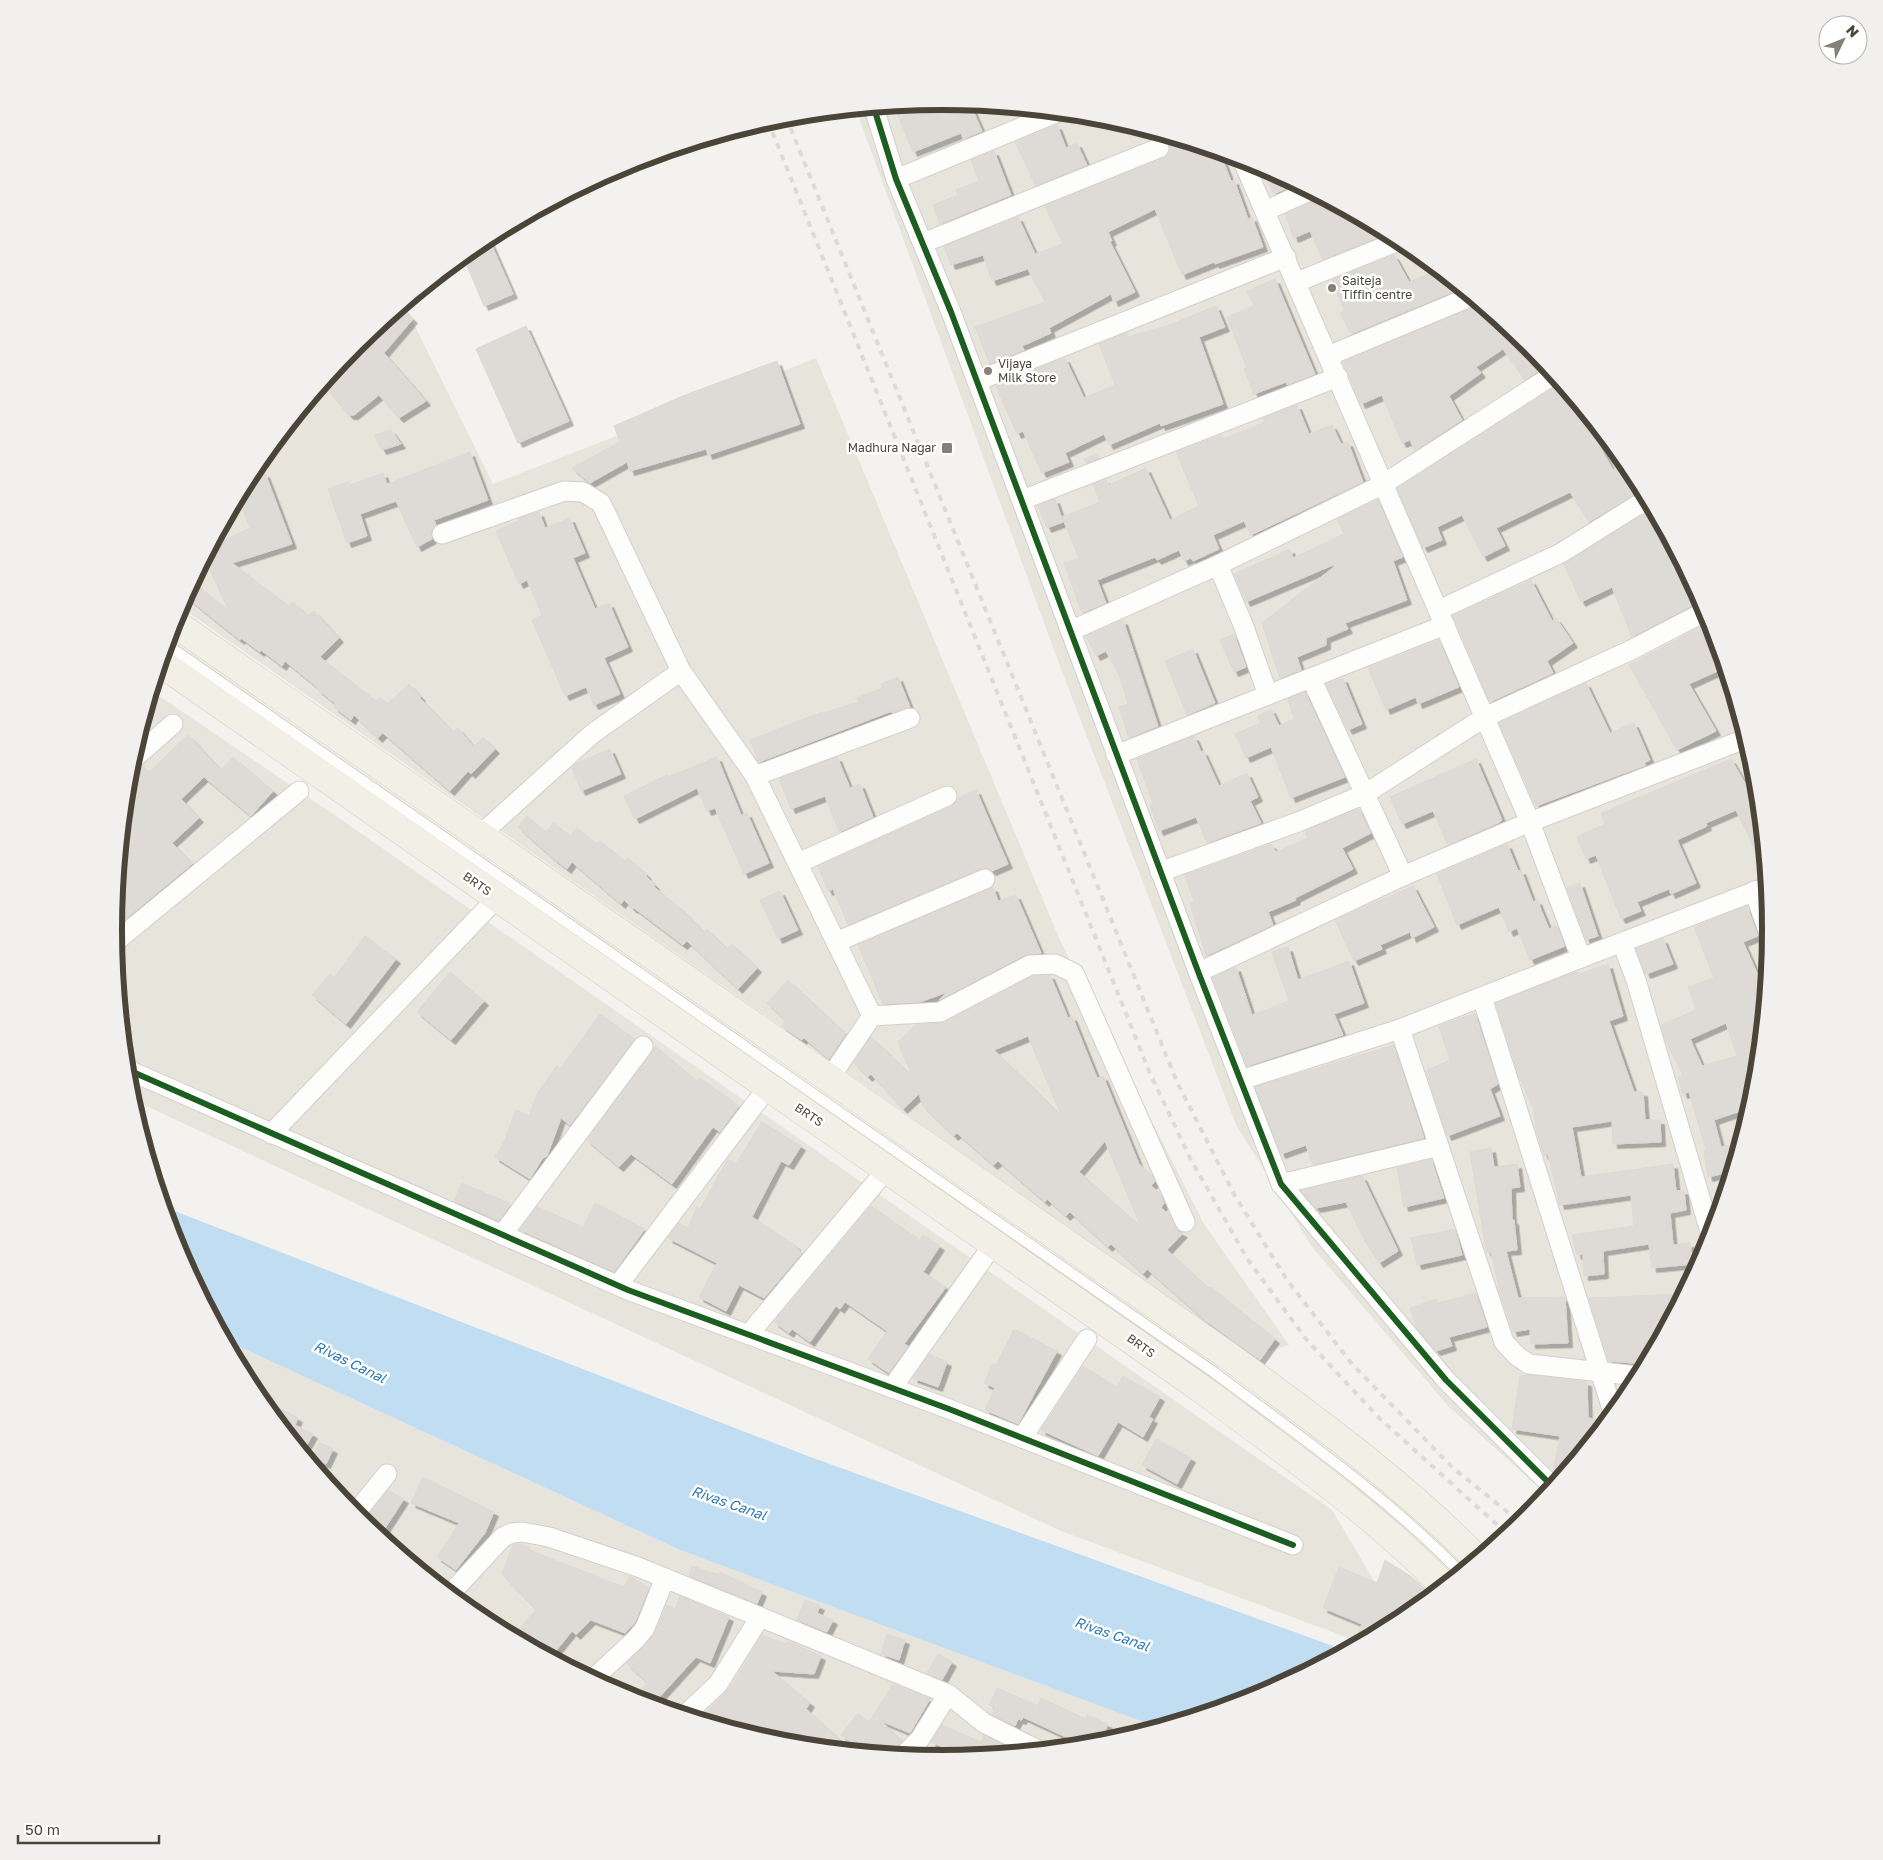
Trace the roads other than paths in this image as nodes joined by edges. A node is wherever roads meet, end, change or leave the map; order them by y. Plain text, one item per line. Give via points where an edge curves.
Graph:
1 (876, 113) edge
2 (1047, 117) edge
3 (1159, 148) dead end
4 (1246, 169) edge
5 (896, 179) junction
6 (1302, 194) edge
7 (1265, 211) junction
8 (923, 243) junction
9 (1391, 244) edge
10 (1286, 258) junction
11 (1297, 282) junction
12 (1465, 299) edge
13 (1328, 356) junction
14 (1338, 377) junction
15 (1548, 379) edge
16 (977, 382) junction
17 (1382, 485) junction
18 (1022, 500) junction
19 (1642, 504) edge
20 (442, 534) dead end
21 (1218, 565) junction
22 (1699, 615) edge
23 (1442, 618) junction
24 (180, 627) edge
25 (1070, 631) junction
26 (172, 648) edge
27 (165, 666) edge
28 (680, 671) junction
29 (1311, 678) junction
30 (1268, 695) junction
31 (1485, 717) junction
32 (910, 718) dead end
33 (173, 724) dead end
34 (1739, 740) edge
35 (141, 752) edge
36 (1116, 755) junction
37 (756, 776) junction
38 (299, 791) dead end
39 (1365, 794) junction
40 (947, 796) dead end
41 (1530, 822) junction
42 (480, 836) junction
43 (798, 863) junction
44 (1160, 872) junction
45 (1403, 876) junction
46 (985, 879) dead end
47 (1760, 889) edge
48 (497, 898) junction
49 (122, 936) edge
50 (836, 942) junction
51 (1622, 943) junction
52 (1581, 958) junction
53 (1199, 972) junction
54 (1482, 997) junction
55 (872, 1016) junction
56 (1400, 1029) junction
57 (643, 1046) dead end
58 (134, 1073) edge
59 (829, 1079) junction
60 (1241, 1080) junction
61 (768, 1088) junction
62 (271, 1134) junction
63 (1439, 1146) junction
64 (887, 1169) junction
65 (1281, 1184) junction
66 (1185, 1222) dead end
67 (1707, 1222) edge
68 (502, 1235) junction
69 (994, 1243) junction
70 (618, 1286) junction
71 (749, 1334) junction
72 (1087, 1339) dead end
73 (1600, 1372) junction
74 (1630, 1375) edge
75 (892, 1388) junction
76 (1610, 1404) edge
77 (1022, 1438) junction
78 (1328, 1443) junction
79 (387, 1474) dead end
80 (1548, 1482) edge
81 (359, 1507) edge
82 (1292, 1545) dead end
83 (1473, 1555) edge
84 (1456, 1568) edge
85 (665, 1578) junction
86 (1440, 1582) edge
87 (454, 1590) edge
88 (760, 1617) junction
89 (598, 1674) edge
90 (948, 1694) junction
91 (690, 1710) edge
92 (1027, 1745) edge
93 (911, 1749) edge

1 - 5 street
2 - 5 street
3 - 8 street
4 - 7 street
5 - 8 street
6 - 7 street
7 - 10 street
8 - 16 street
9 - 11 street
10 - 11 street
10 - 16 street
11 - 13 street
12 - 13 street
13 - 14 street
14 - 17 street
14 - 18 street
15 - 17 street
16 - 18 street
17 - 21 street
17 - 23 street
18 - 25 street
19 - 23 street
20 - 28 street via 564,491 583,492 601,503
21 - 25 street
21 - 30 street
22 - 31 street via 1632,650
23 - 29 street
23 - 31 street
24 - 42 main road
25 - 36 street
26 - 78 lane via 1098,1291
27 - 48 main road, BRTS
28 - 37 street
28 - 42 street via 592,734
29 - 30 street
29 - 39 street
30 - 36 street
31 - 39 street
31 - 41 street
32 - 37 street
33 - 35 street
34 - 41 street
36 - 44 street
37 - 43 street
38 - 49 street
39 - 44 street
39 - 45 street
40 - 43 street
41 - 45 street
41 - 52 street
42 - 59 main road
43 - 50 street
44 - 53 street
45 - 53 street
46 - 50 street
47 - 51 street
48 - 61 main road, BRTS
48 - 62 street
50 - 55 street
51 - 52 street
51 - 67 street via 1636,980
52 - 54 street
53 - 60 street
54 - 56 street
54 - 73 street
55 - 59 street
55 - 66 street via 940,1012 1030,965 1055,964 1074,974
56 - 60 street
56 - 63 street
57 - 68 street
58 - 62 street
59 - 78 main road via 1227,1355
60 - 65 street
61 - 64 main road, BRTS
61 - 70 street
62 - 68 street
63 - 65 street
63 - 73 street via 1504,1342 1529,1364
64 - 69 main road, BRTS
64 - 71 street
65 - 80 street via 1446,1380
68 - 70 street
69 - 75 street
69 - 86 main road, BRTS via 1203,1390 1348,1499
70 - 71 street
71 - 75 street
72 - 77 street
73 - 74 street
73 - 76 street
75 - 77 street
77 - 82 street
78 - 83 main road via 1415,1499
78 - 84 lane
79 - 81 street
85 - 87 street via 549,1537 522,1532 503,1537
85 - 88 street
85 - 89 street via 645,1628
88 - 90 street
88 - 91 street via 718,1684
90 - 92 street via 984,1723
90 - 93 street via 920,1740

